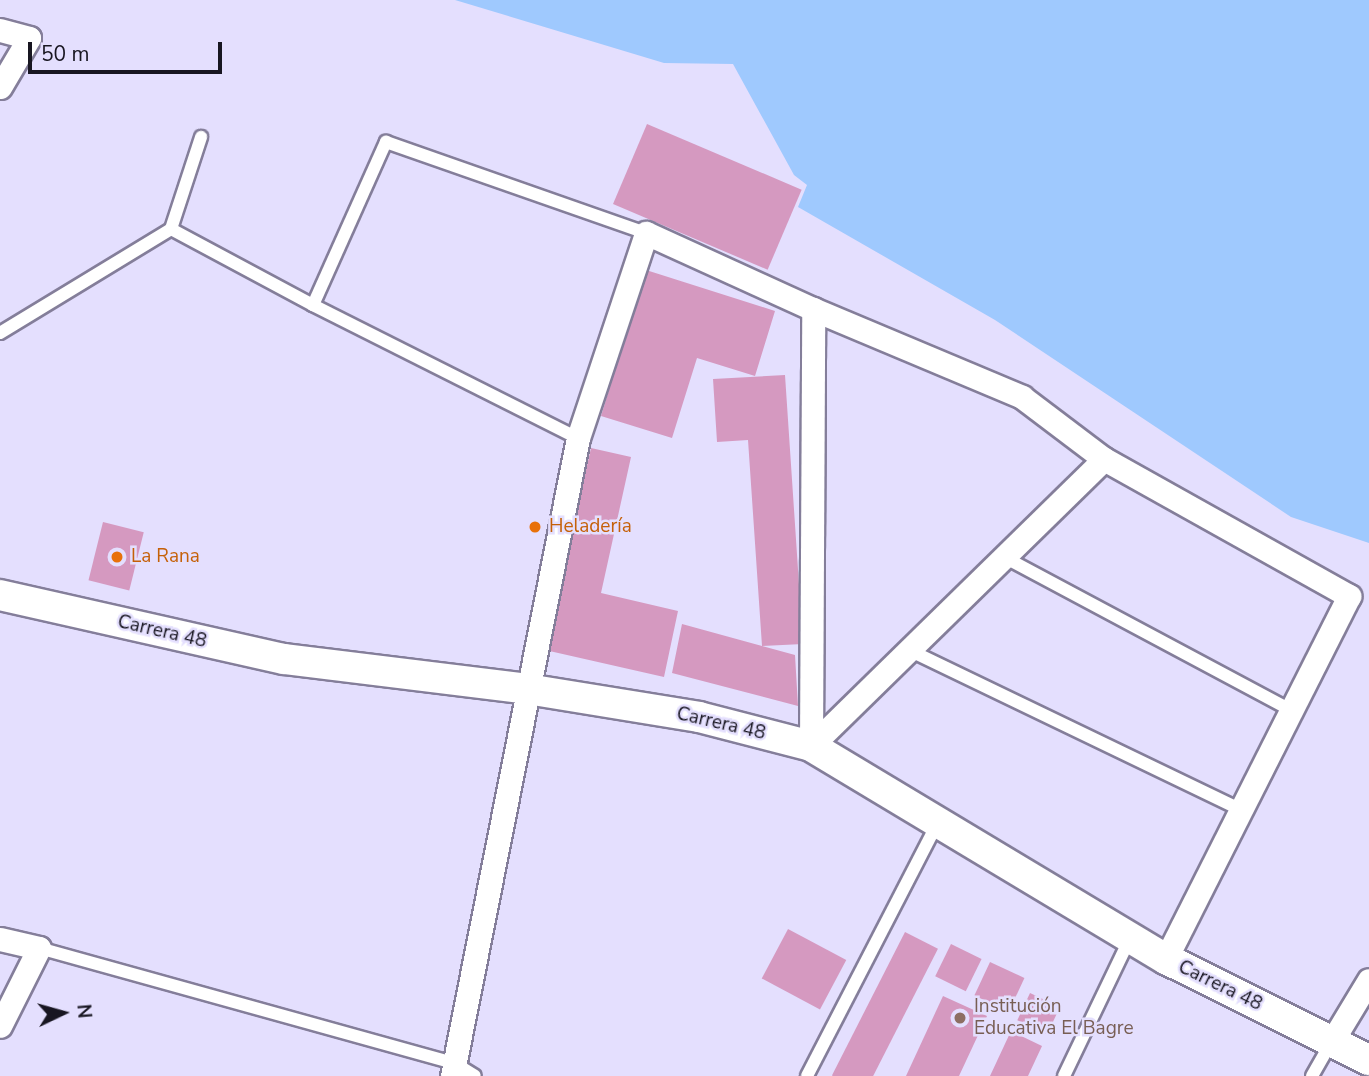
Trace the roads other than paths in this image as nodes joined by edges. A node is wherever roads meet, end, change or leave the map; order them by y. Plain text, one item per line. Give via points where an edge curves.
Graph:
1 (0, 30) edge
2 (0, 87) edge
3 (201, 137) dead end
4 (171, 229) junction
5 (646, 233) junction
6 (313, 304) junction
7 (813, 309) junction
8 (0, 333) edge
9 (578, 438) junction
10 (1104, 459) junction
11 (1004, 556) junction
12 (0, 595) edge
13 (909, 650) junction
14 (527, 689) junction
15 (1291, 710) junction
16 (811, 746) junction
17 (1241, 810) junction
18 (938, 822) junction
19 (1131, 937) junction
20 (0, 939) edge
21 (39, 948) junction
22 (1166, 959) junction
23 (1369, 980) edge
24 (0, 1026) edge
25 (1332, 1041) junction
26 (1369, 1060) edge
27 (461, 1072) edge
28 (807, 1076) edge
29 (1064, 1076) edge
30 (1312, 1076) edge

1 - 2 street via 29,38
3 - 4 lane
4 - 6 lane
4 - 8 lane
5 - 6 lane via 386,142
5 - 7 street
5 - 9 street
6 - 9 lane
7 - 10 street via 1022,397
7 - 16 street
9 - 14 street
10 - 11 street
10 - 15 street via 1349,596
11 - 13 street
11 - 15 lane
12 - 14 street, Carrera 48 via 284,659
13 - 16 street
13 - 17 lane
14 - 16 street, Carrera 48 via 699,717
14 - 27 street
15 - 17 street
16 - 18 street, Carrera 48
17 - 22 street
18 - 19 street, Carrera 48
18 - 28 lane
19 - 22 street, Carrera 48
19 - 29 lane
20 - 21 street
21 - 24 street
21 - 27 lane
22 - 25 street, Carrera 48
23 - 25 street
25 - 26 street, Carrera 48
25 - 30 lane

